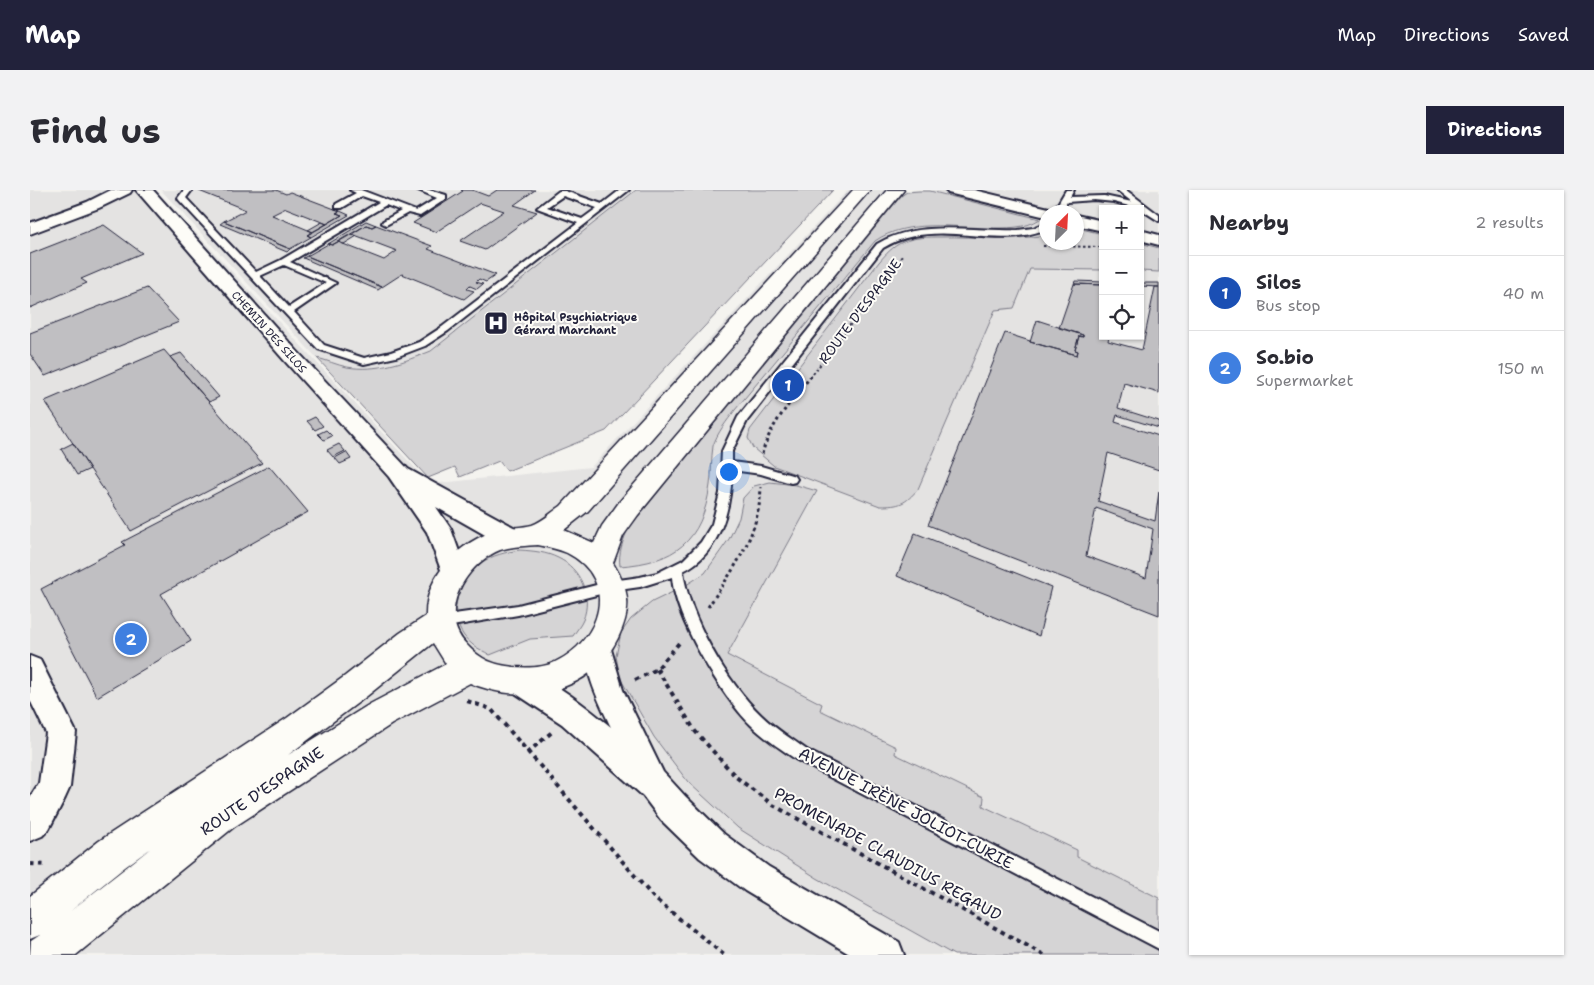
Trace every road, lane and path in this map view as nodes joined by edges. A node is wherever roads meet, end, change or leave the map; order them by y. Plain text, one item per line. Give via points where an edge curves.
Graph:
1 (124, 190) edge
2 (188, 190) edge
3 (422, 190) edge
4 (625, 190) edge
5 (862, 190) edge
6 (896, 190) edge
7 (954, 190) edge
8 (1070, 190) edge
9 (1121, 190) edge
10 (146, 192) edge
11 (358, 192) edge
12 (1064, 200) junction
13 (385, 202) junction
14 (93, 205) junction
15 (1061, 205) edge
16 (1133, 205) edge
17 (1139, 205) edge
18 (339, 206) dead end
19 (603, 207) junction
20 (1144, 209) edge
21 (408, 210) junction
22 (1039, 210) edge
23 (1159, 219) edge
24 (583, 222) junction
25 (1084, 222) edge
26 (386, 223) dead end
27 (1099, 225) edge
28 (1039, 228) edge
29 (30, 229) edge
30 (1144, 236) edge
31 (1159, 240) edge
32 (1037, 246) dead end
33 (1099, 247) edge
34 (905, 253) dead end
35 (284, 262) junction
36 (254, 276) junction
37 (288, 312) junction
38 (726, 465) junction
39 (761, 470) junction
40 (397, 471) junction
41 (791, 479) dead end
42 (538, 535) junction
43 (510, 537) junction
44 (677, 570) junction
45 (453, 571) junction
46 (606, 575) junction
47 (440, 622) junction
48 (695, 626) junction
49 (598, 648) junction
50 (470, 667) junction
51 (30, 669) edge
52 (657, 669) joint
53 (522, 682) junction
54 (460, 703) dead end
55 (654, 785) junction
56 (30, 824) edge
57 (30, 920) edge
58 (1159, 940) edge
59 (45, 955) edge
60 (724, 955) edge
61 (886, 955) edge
62 (1044, 955) edge

1 - 14 street
2 - 36 lane via 182,198
3 - 21 lane via 443,197 417,214
4 - 19 lane
5 - 42 main road via 579,504
6 - 46 main road via 629,508 612,533
7 - 22 street
8 - 12 lane
9 - 17 lane
10 - 14 street
10 - 40 street, CHEMIN DES SILOS via 290,356
11 - 13 lane
11 - 18 lane
12 - 15 lane
12 - 16 lane via 1109,198
13 - 21 lane
13 - 35 lane
14 - 29 street
19 - 24 lane
19 - 24 lane via 562,193 541,208
20 - 23 lane
21 - 26 lane
24 - 37 lane via 445,329 422,344 393,355 364,361 321,347
25 - 27 street
28 - 38 lane via 1013,233 918,232 887,241 742,420 727,451
30 - 31 street
32 - 33 path
34 - 39 path, ROUTE D'ESPAGNE via 777,421 763,448
35 - 36 lane
35 - 37 lane via 332,283
36 - 37 lane
38 - 39 lane
38 - 44 lane via 726,493 718,525 695,557
39 - 41 lane
39 - 48 path, ROUTE D'ESPAGNE via 762,500 754,530
40 - 43 street, CHEMIN DES SILOS
40 - 45 street, CHEMIN DES SILOS via 438,529
42 - 43 main road
42 - 46 main road via 562,539 583,549
43 - 45 main road via 478,550
44 - 46 lane via 654,579
44 - 48 lane, AVENUE IRÈNE JOLIOT-CURIE via 679,590
45 - 47 main road via 441,596
46 - 47 lane via 518,610
46 - 49 main road via 614,618
47 - 50 main road via 450,647
47 - 57 main road via 298,729 112,854
48 - 52 path, ROUTE D'ESPAGNE
48 - 58 lane, AVENUE IRÈNE JOLIOT-CURIE via 733,693 756,720 802,755
49 - 53 main road via 578,666 551,678
49 - 55 street via 609,691
50 - 53 main road via 494,678
50 - 59 main road, ROUTE D'ESPAGNE via 381,714 222,815
51 - 56 street via 61,732 54,788
52 - 62 path, PROMENADE CLAUDIUS REGAUD via 695,731 736,777 773,805
53 - 55 street via 573,714
54 - 60 path via 469,701 491,709 654,898
55 - 61 street via 712,846 757,879

